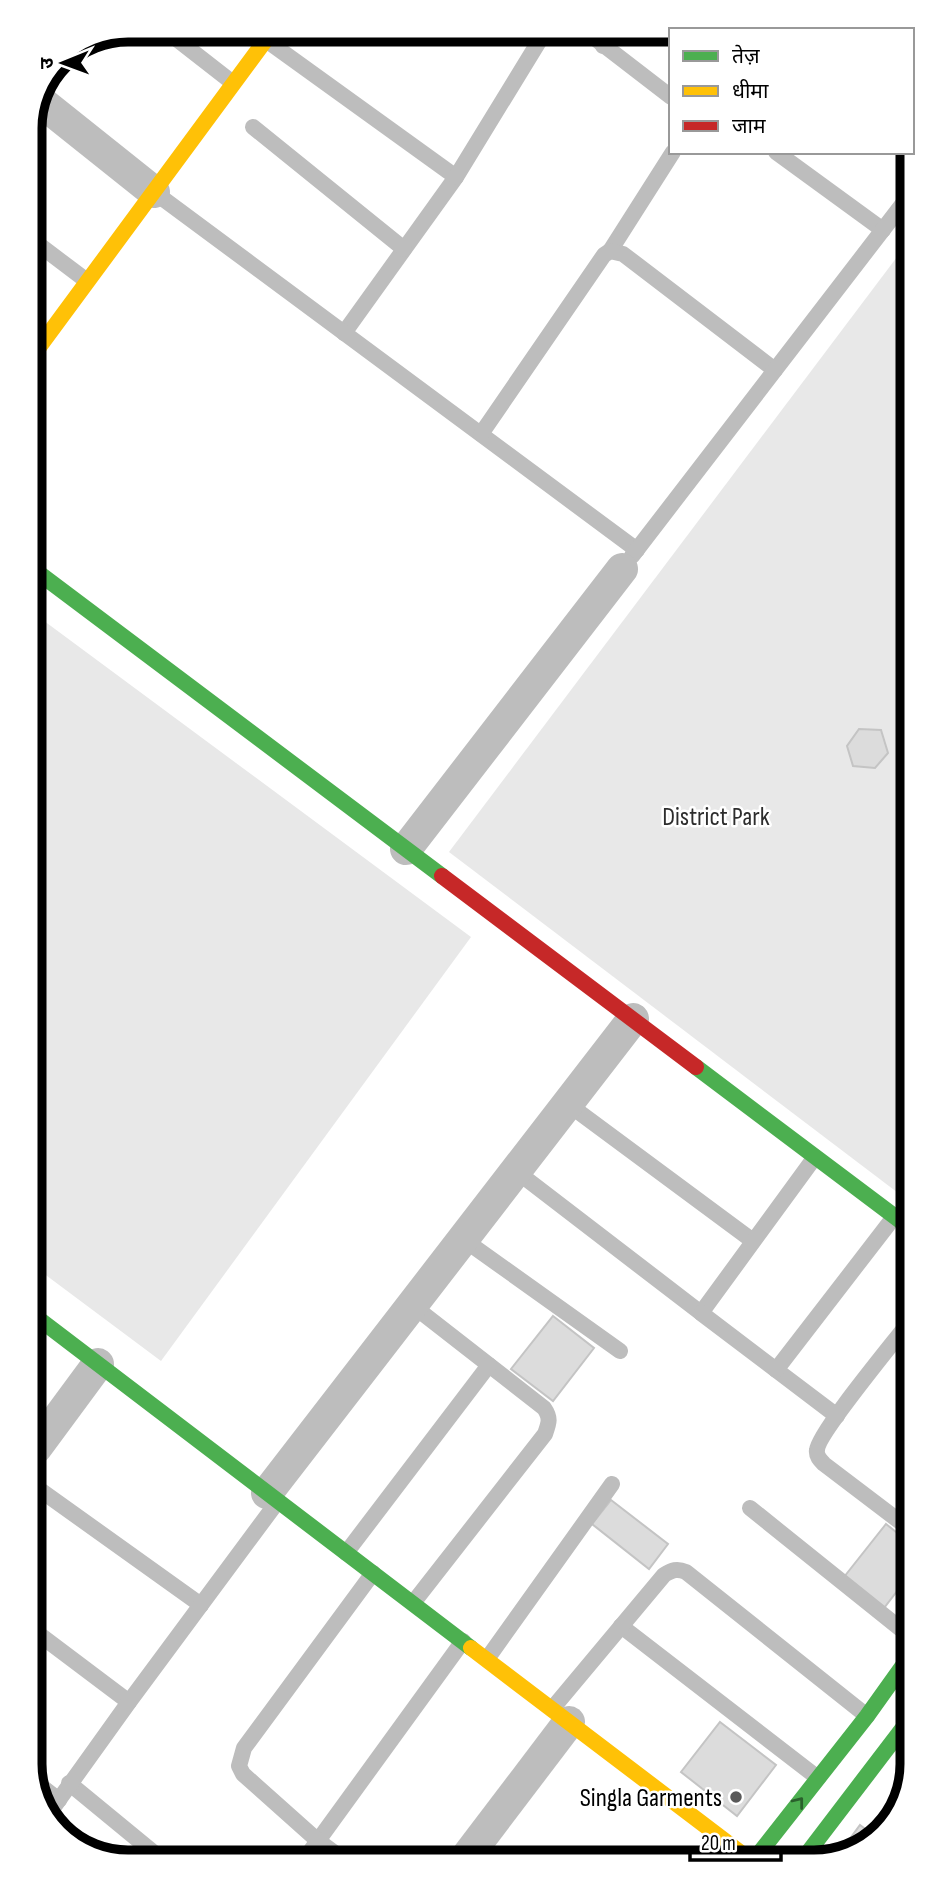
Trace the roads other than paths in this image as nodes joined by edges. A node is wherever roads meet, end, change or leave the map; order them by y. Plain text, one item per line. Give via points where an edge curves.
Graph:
1 (179, 42) edge
2 (265, 42) edge
3 (279, 42) edge
4 (538, 42) edge
5 (598, 42) edge
6 (606, 42) edge
7 (603, 46) junction
8 (233, 83) junction
9 (669, 96) edge
10 (45, 105) edge
11 (253, 127) dead end
12 (672, 154) edge
13 (779, 154) edge
14 (456, 177) junction
15 (154, 192) junction
16 (900, 208) edge
17 (883, 230) junction
18 (42, 247) edge
19 (404, 248) junction
20 (610, 251) junction
21 (88, 282) junction
22 (344, 333) junction
23 (42, 343) edge
24 (775, 370) junction
25 (481, 435) junction
26 (629, 560) junction
27 (42, 575) edge
28 (407, 849) junction
29 (632, 1019) junction
30 (568, 1104) junction
31 (815, 1157) junction
32 (516, 1171) junction
33 (894, 1216) junction
34 (900, 1220) edge
35 (463, 1240) junction
36 (753, 1241) junction
37 (412, 1305) junction
38 (701, 1313) junction
39 (42, 1321) edge
40 (900, 1334) edge
41 (620, 1351) dead end
42 (98, 1364) junction
43 (489, 1366) junction
44 (776, 1370) junction
45 (837, 1416) junction
46 (42, 1440) edge
47 (612, 1484) dead end
48 (42, 1491) edge
49 (272, 1497) junction
50 (750, 1508) dead end
51 (900, 1522) edge
52 (346, 1553) junction
53 (373, 1573) junction
54 (412, 1603) junction
55 (201, 1605) junction
56 (621, 1626) junction
57 (900, 1628) edge
58 (42, 1637) edge
59 (463, 1641) junction
60 (486, 1659) junction
61 (900, 1670) edge
62 (129, 1702) junction
63 (561, 1716) junction
64 (867, 1716) junction
65 (900, 1732) edge
66 (897, 1736) junction
67 (900, 1738) edge
68 (818, 1778) junction
69 (69, 1783) junction
70 (47, 1791) edge
71 (59, 1800) junction
72 (54, 1807) edge
73 (317, 1840) junction
74 (150, 1850) edge
75 (310, 1850) edge
76 (330, 1850) edge
77 (471, 1850) edge
78 (737, 1850) edge
79 (762, 1850) edge
80 (810, 1850) edge

1 - 8 lane
2 - 8 street
3 - 14 lane
4 - 14 lane
5 - 7 lane
6 - 7 lane
7 - 9 lane
8 - 15 street
10 - 15 street
11 - 19 lane
12 - 20 lane
13 - 17 lane
14 - 19 lane
15 - 21 street
15 - 22 lane
16 - 17 lane
17 - 24 lane
18 - 21 lane
19 - 22 lane
20 - 24 lane via 623,254
20 - 25 lane
21 - 23 street
22 - 25 lane
24 - 26 lane
25 - 26 lane
26 - 28 street
27 - 28 street
28 - 29 street
29 - 30 street
29 - 31 street
30 - 32 street
30 - 36 lane
31 - 33 street
31 - 36 lane
32 - 35 street
32 - 38 lane
33 - 34 street
33 - 44 lane
35 - 37 street
35 - 41 lane
36 - 38 lane
37 - 43 lane
37 - 49 street
38 - 44 lane
39 - 42 street
40 - 45 lane
42 - 46 street
42 - 49 street
43 - 52 lane
43 - 54 lane via 544,1408 549,1423
44 - 45 lane
45 - 51 lane via 819,1444 818,1457
47 - 60 lane
48 - 55 lane
49 - 52 street
49 - 55 lane
50 - 57 lane
52 - 53 street
53 - 54 street
53 - 73 lane via 240,1756 243,1774
54 - 59 street
55 - 62 lane
56 - 63 lane
56 - 64 lane via 664,1575 679,1569
56 - 68 lane
58 - 62 lane
59 - 60 street
59 - 73 lane
60 - 63 street
61 - 64 street
62 - 69 lane
63 - 77 street
63 - 78 street
64 - 68 street
65 - 66 street
66 - 67 lane
66 - 80 street
79 -> 68 street
69 - 71 lane
69 - 74 lane
70 - 71 lane
71 - 72 lane
73 - 75 lane
73 - 76 lane

